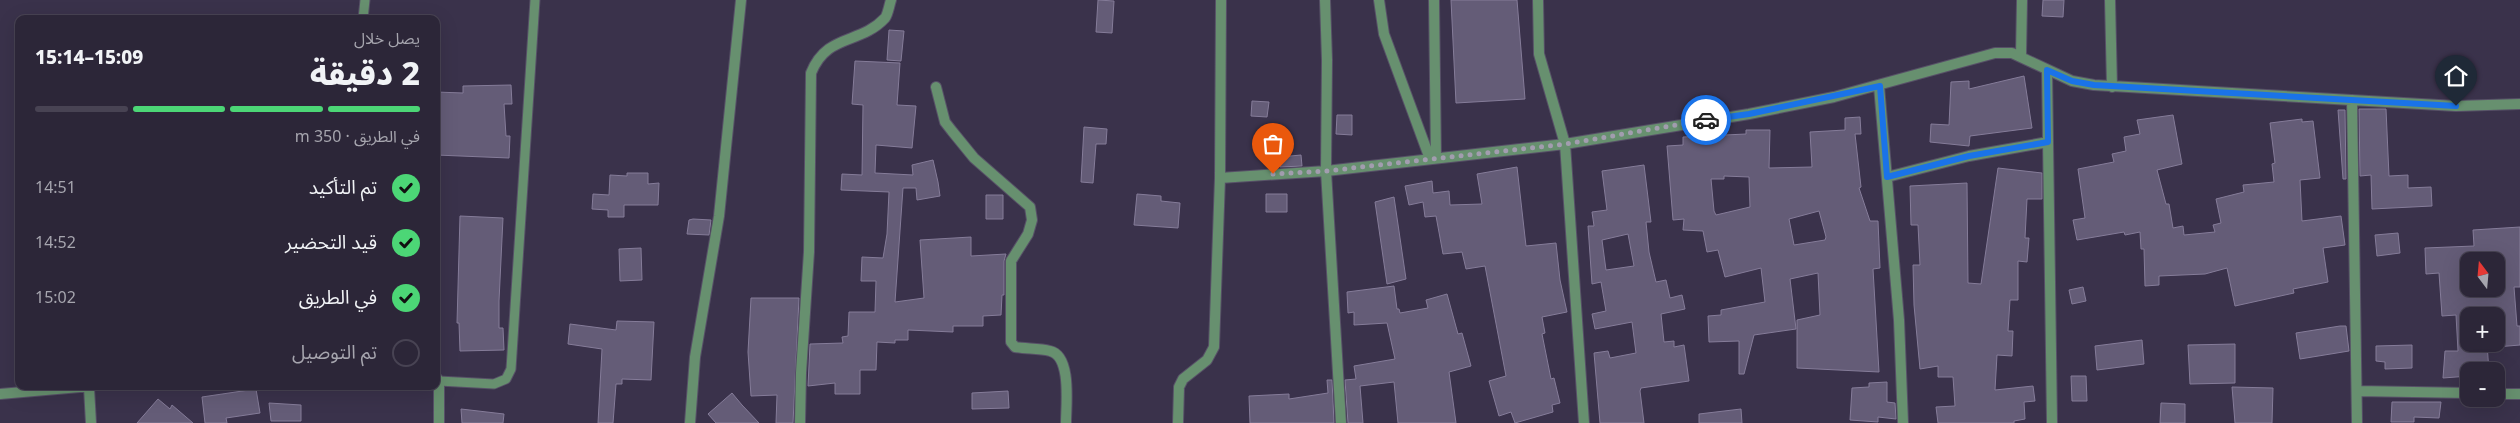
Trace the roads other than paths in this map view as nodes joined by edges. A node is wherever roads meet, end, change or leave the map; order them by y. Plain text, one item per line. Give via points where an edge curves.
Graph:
1 (365, 0) edge
2 (535, 0) edge
3 (741, 0) edge
4 (891, 0) edge
5 (1221, 0) edge
6 (1325, 0) edge
7 (1380, 0) edge
8 (1434, 0) edge
9 (1538, 0) edge
10 (2022, 0) edge
11 (2110, 0) edge
12 (363, 15) edge
13 (2021, 56) junction
14 (2047, 70) junction
15 (1880, 86) junction
16 (2112, 86) junction
17 (936, 87) dead end
18 (2352, 100) junction
19 (2520, 104) edge
20 (2048, 142) junction
21 (1565, 144) junction
22 (1433, 159) junction
23 (1326, 171) junction
24 (1887, 177) junction
25 (1220, 178) junction
26 (440, 379) edge
27 (51, 390) edge
28 (90, 390) edge
29 (438, 390) edge
30 (2357, 391) junction
31 (2460, 393) edge
32 (0, 394) edge
33 (2505, 394) edge
34 (2520, 394) edge
35 (91, 423) edge
36 (439, 423) edge
37 (690, 423) edge
38 (800, 423) edge
39 (1066, 423) edge
40 (1178, 423) edge
41 (1341, 423) edge
42 (1584, 423) edge
43 (1902, 423) edge
44 (2052, 423) edge
45 (2357, 423) edge

1 - 12 lane
2 - 26 lane via 511,370 506,379 494,384
3 - 37 street via 719,216 695,357
4 - 38 street via 886,17 869,31 828,48 816,60 811,73 810,252
5 - 25 street
6 - 23 street
7 - 22 street via 1384,34
8 - 22 street
9 - 21 street via 1539,54
10 - 13 street
11 - 16 street
13 - 14 street
13 - 15 street via 1995,53
14 - 16 street via 2072,81
14 - 20 street
15 - 21 street via 1749,114
15 - 24 street
16 - 18 street
17 - 39 street via 945,122 952,131 974,158 1030,207 1032,220 1028,234 1011,261 1011,342 1015,347 1051,351 1060,356 1065,368
18 - 19 street via 2456,106
18 - 30 street
20 - 24 street via 1969,156
20 - 44 street
21 - 22 street
21 - 42 street
22 - 23 street
23 - 25 street
23 - 41 street
24 - 43 street via 1899,320
25 - 40 street via 1214,347 1207,360 1179,386
27 - 32 street
28 - 35 street
29 - 36 street
30 - 31 street
30 - 45 street
33 - 34 street

